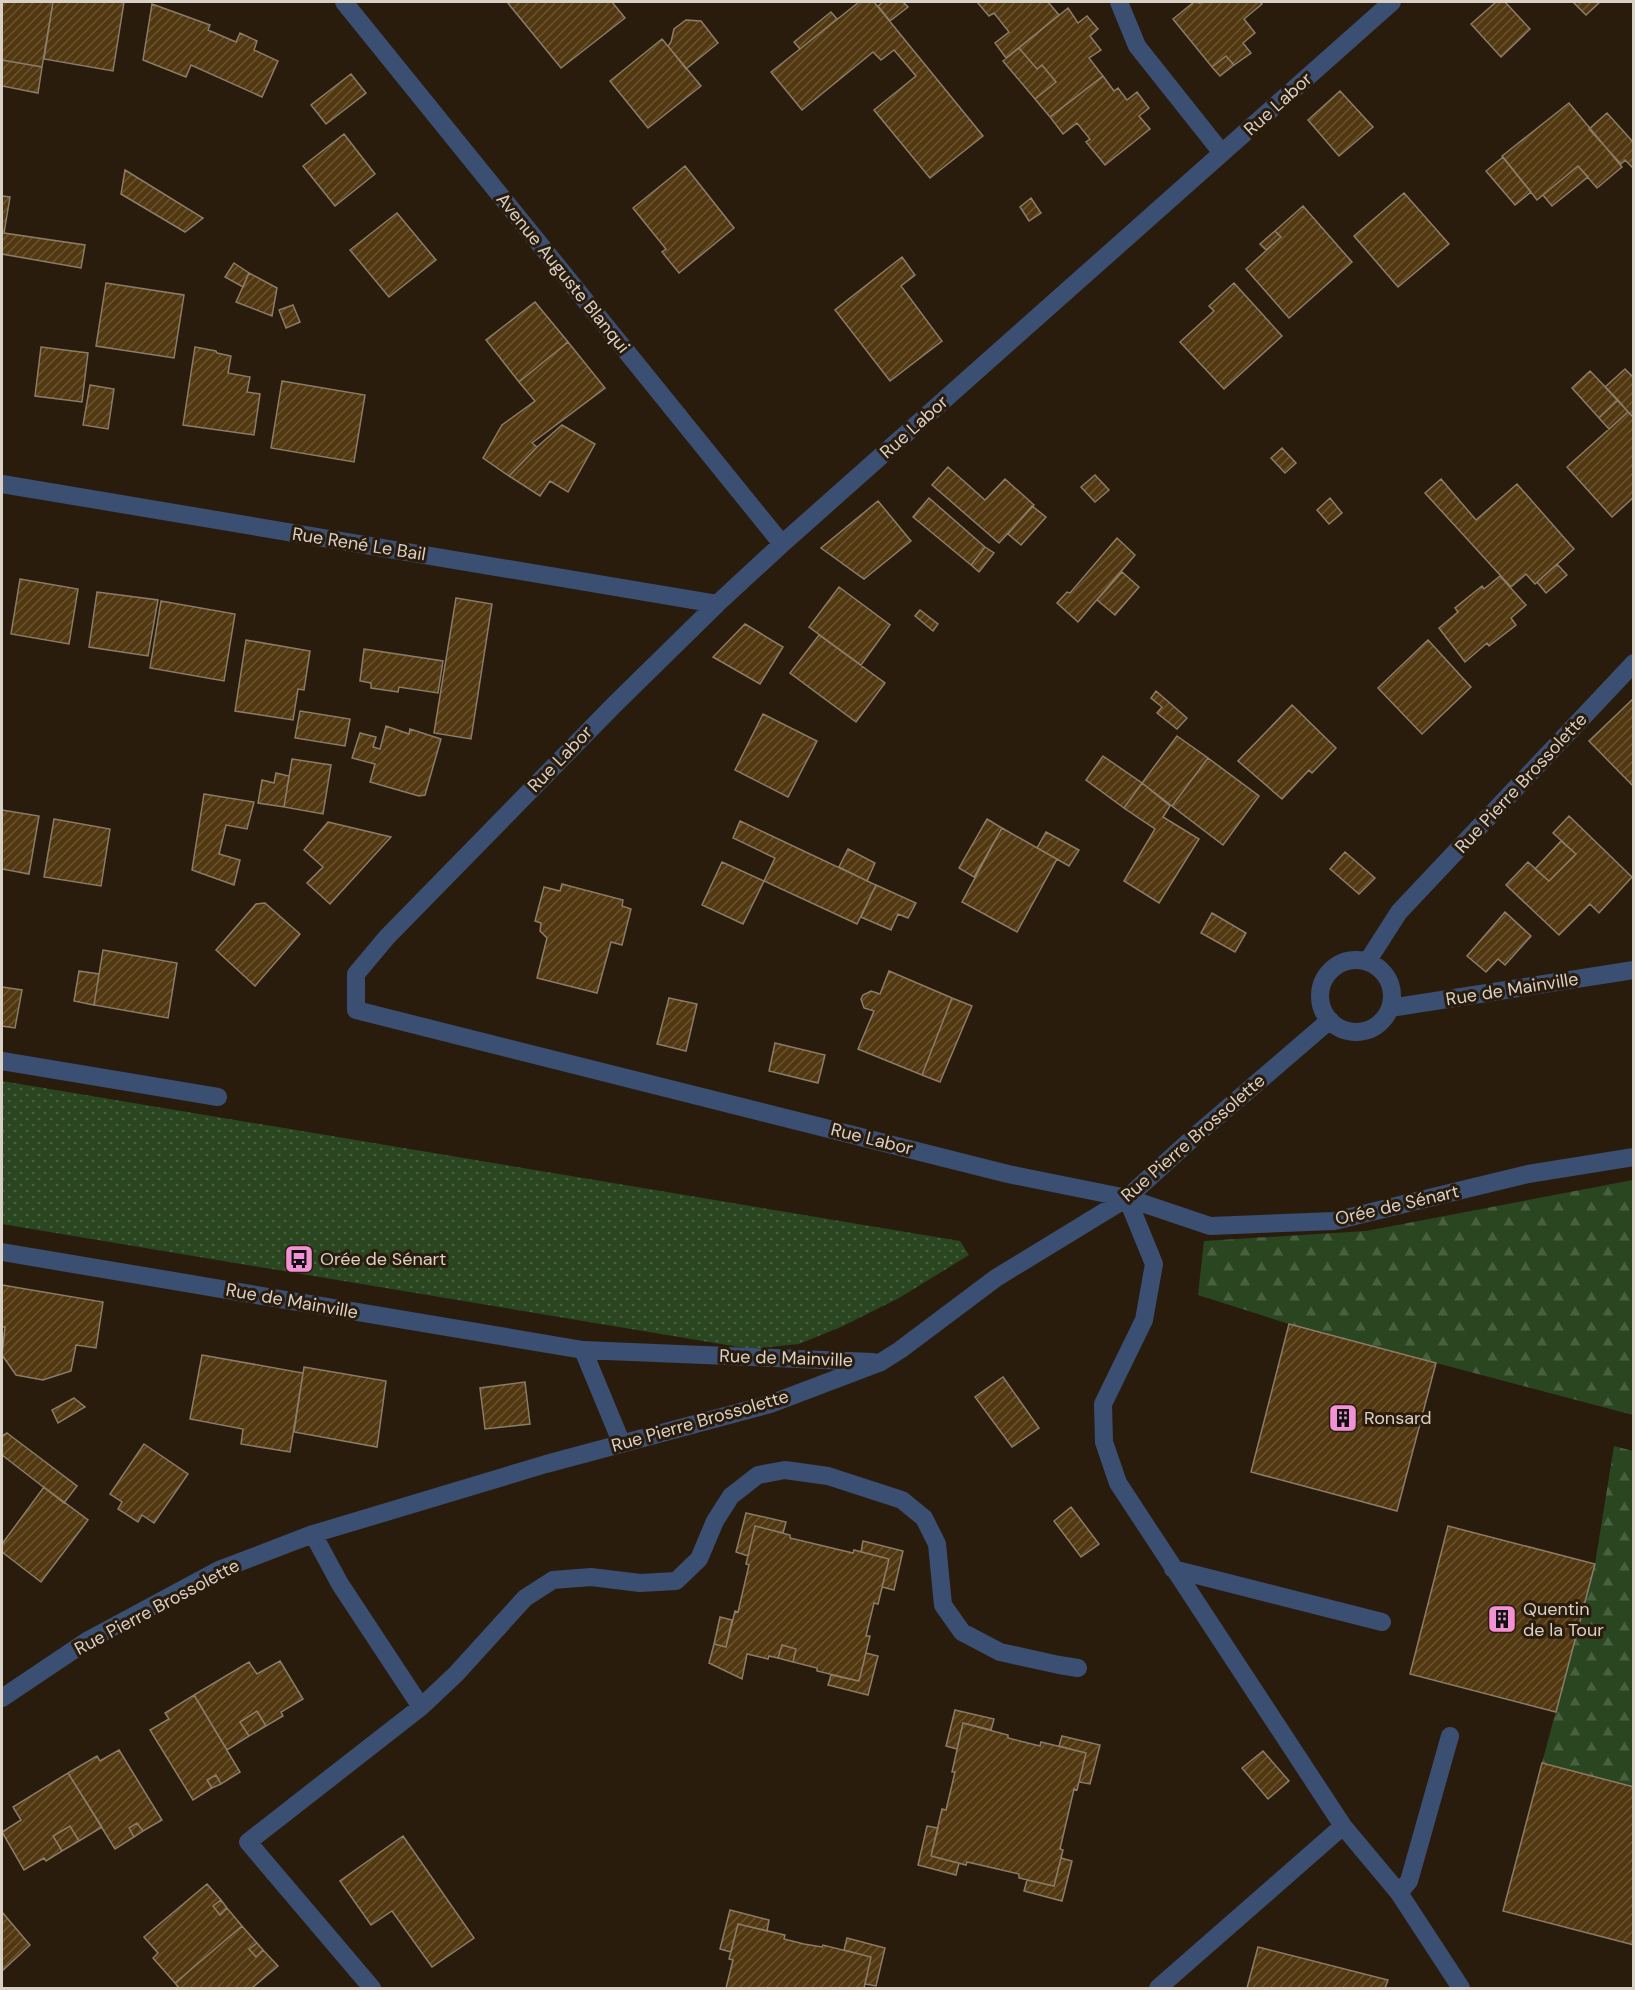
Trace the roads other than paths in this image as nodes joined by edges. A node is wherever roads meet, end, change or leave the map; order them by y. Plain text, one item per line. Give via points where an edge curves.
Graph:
1 (344, 2) edge
2 (1119, 2) edge
3 (1392, 2) edge
4 (1222, 153) junction
5 (2, 484) edge
6 (782, 544) junction
7 (717, 604) junction
8 (1634, 663) edge
9 (1367, 962) junction
10 (1634, 970) edge
11 (1390, 1008) junction
12 (1330, 1020) junction
13 (2, 1061) edge
14 (218, 1096) dead end
15 (1634, 1157) edge
16 (1127, 1198) junction
17 (2, 1252) edge
18 (583, 1350) junction
19 (881, 1362) junction
20 (622, 1444) junction
21 (313, 1534) junction
22 (1173, 1569) junction
23 (1382, 1622) dead end
24 (1078, 1668) dead end
25 (2, 1698) edge
26 (421, 1707) junction
27 (1450, 1736) dead end
28 (1343, 1826) junction
29 (1399, 1893) junction
30 (372, 1989) edge
31 (1158, 1989) edge
32 (1461, 1989) edge

1 - 6 street, Avenue Auguste Blanqui
2 - 4 street via 1137,46
3 - 4 street, Rue Labor
4 - 6 street, Rue Labor
5 - 7 street, Rue René Le Bail
6 - 7 street, Rue Labor
7 - 16 street, Rue Labor via 387,937 356,974 356,1010 1008,1174
8 - 9 street, Rue Pierre Brossolette via 1399,912
9 - 11 street via 1386,975 1392,996
9 - 12 street via 1344,962 1326,977 1321,999
10 - 11 street, Rue de Mainville
11 - 12 street via 1375,1026 1363,1031 1340,1028
12 - 16 street, Rue Pierre Brossolette
13 - 14 street
15 - 16 street, Orée de Sénart via 1528,1174 1334,1221 1210,1226
16 - 19 street, Rue Pierre Brossolette via 996,1278
16 - 22 street via 1154,1264 1144,1320 1104,1404 1104,1442 1118,1483
17 - 18 street, Rue de Mainville
18 - 19 street, Rue de Mainville
18 - 20 street
19 - 20 street, Rue Pierre Brossolette via 770,1404
20 - 21 street, Rue Pierre Brossolette
21 - 25 street, Rue Pierre Brossolette via 210,1575 87,1641
21 - 26 street via 340,1584
22 - 23 street
22 - 28 street
24 - 26 street via 1000,1652 962,1632 943,1605 937,1544 924,1518 902,1500 828,1476 785,1470 758,1475 731,1496 699,1559 676,1581 639,1583 591,1577 553,1580 525,1598
26 - 30 street via 248,1842
27 - 29 street via 1409,1881
28 - 29 street
28 - 31 street
29 - 32 street

